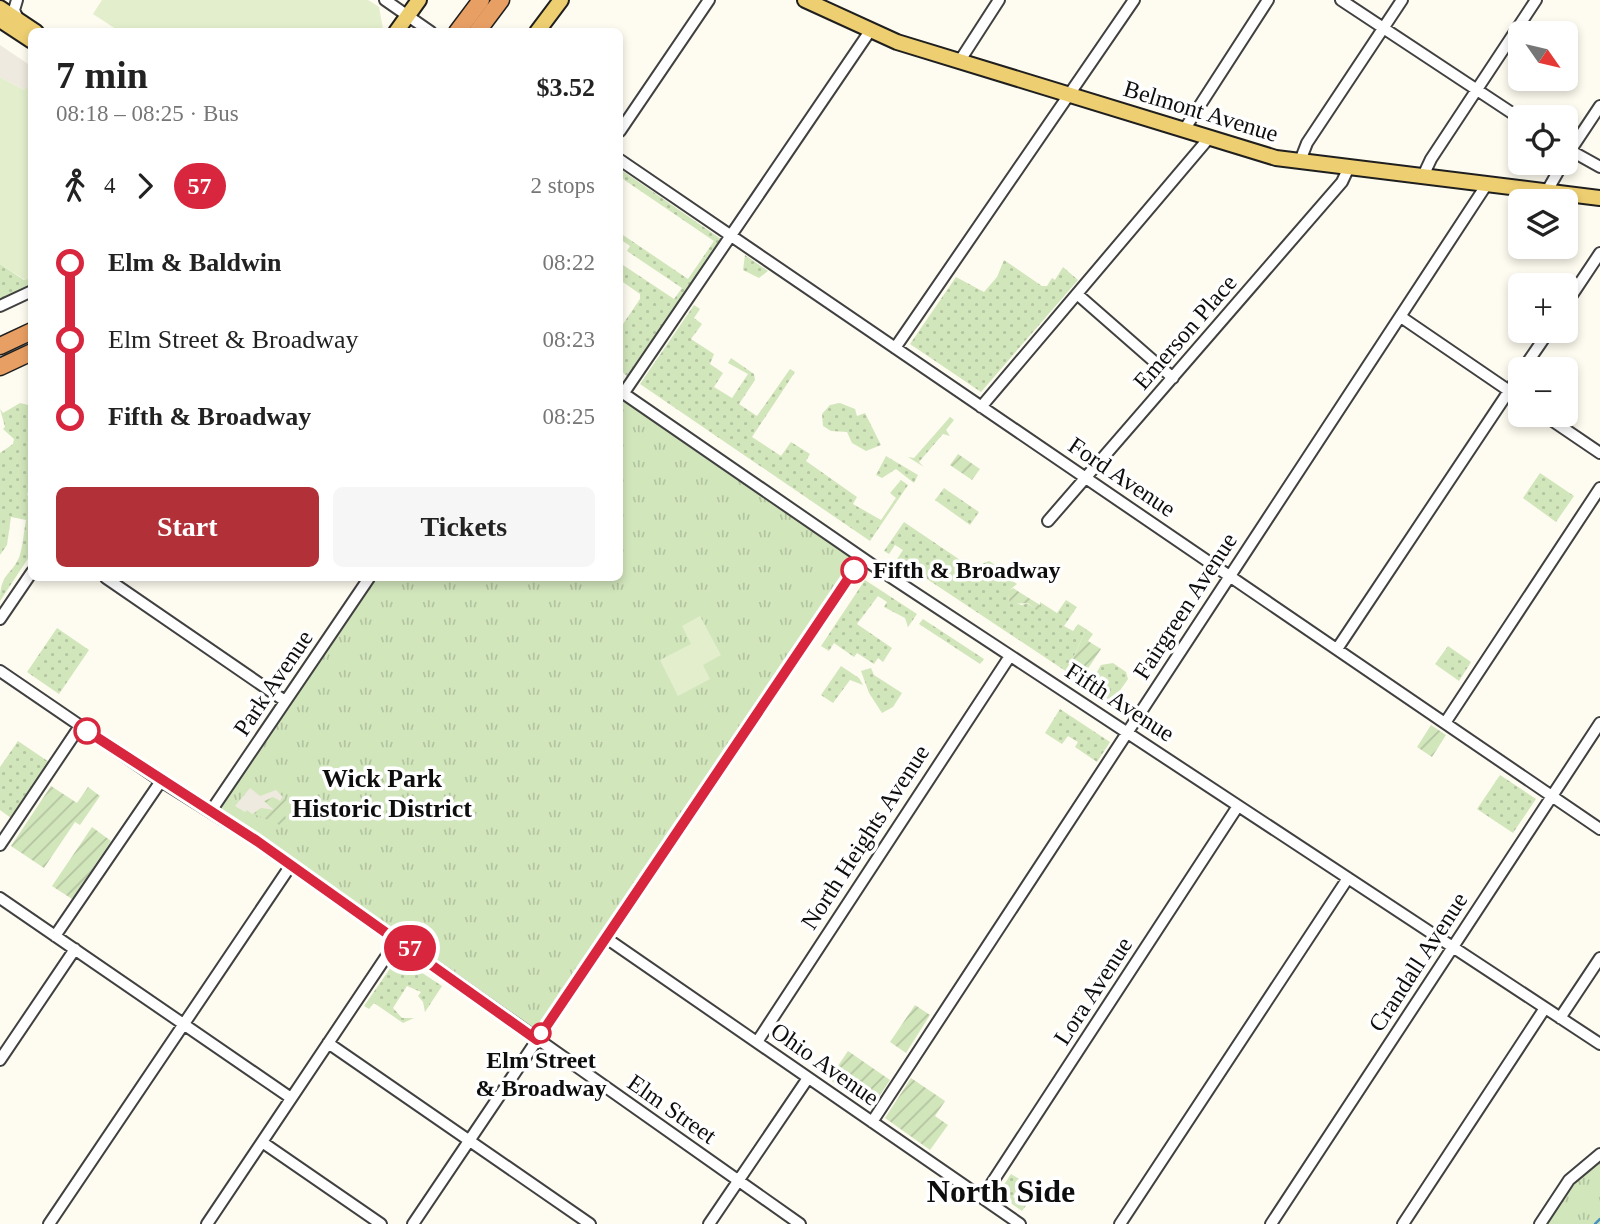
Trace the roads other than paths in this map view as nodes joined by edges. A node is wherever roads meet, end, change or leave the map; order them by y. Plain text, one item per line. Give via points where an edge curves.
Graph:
1 (17, 0) edge
2 (385, 0) edge
3 (419, 0) edge
4 (481, 0) edge
5 (500, 0) edge
6 (561, 0) edge
7 (709, 0) edge
8 (804, 0) edge
9 (999, 0) edge
10 (1134, 0) edge
11 (1268, 0) edge
12 (1341, 0) edge
13 (1402, 0) edge
14 (1536, 0) edge
15 (0, 8) edge
16 (407, 15) junction
17 (0, 20) edge
18 (19, 21) junction
19 (30, 28) edge
20 (399, 28) edge
21 (426, 28) edge
22 (460, 28) edge
23 (480, 28) edge
24 (540, 28) edge
25 (1383, 28) junction
26 (870, 31) junction
27 (28, 38) edge
28 (959, 62) junction
29 (1476, 90) junction
30 (1070, 95) junction
31 (1600, 106) edge
32 (1508, 111) edge
33 (623, 127) edge
34 (1184, 130) junction
35 (1209, 138) junction
36 (1578, 138) edge
37 (1578, 157) edge
38 (1300, 161) junction
39 (623, 162) edge
40 (1349, 167) junction
41 (1600, 167) edge
42 (1423, 176) junction
43 (1487, 184) junction
44 (1530, 189) edge
45 (1578, 195) edge
46 (1600, 198) edge
47 (731, 236) junction
48 (1600, 253) edge
49 (1578, 286) edge
50 (28, 293) edge
51 (1077, 294) junction
52 (0, 306) edge
53 (1401, 317) junction
54 (26, 332) edge
55 (0, 346) edge
56 (895, 348) junction
57 (28, 354) edge
58 (0, 367) edge
59 (1173, 378) junction
60 (623, 390) edge
61 (1508, 390) edge
62 (1508, 392) edge
63 (623, 394) edge
64 (981, 407) junction
65 (1562, 427) edge
66 (1600, 453) edge
67 (1086, 478) junction
68 (1600, 488) edge
69 (1048, 521) dead end
70 (862, 558) junction
71 (1230, 576) junction
72 (28, 578) edge
73 (110, 581) edge
74 (367, 581) edge
75 (0, 619) edge
76 (1337, 649) junction
77 (1010, 656) junction
78 (0, 671) edge
79 (285, 701) junction
80 (1445, 723) junction
81 (1600, 723) edge
82 (80, 726) junction
83 (1127, 733) junction
84 (161, 781) junction
85 (1552, 796) junction
86 (1238, 806) junction
87 (211, 811) junction
88 (1600, 828) edge
89 (0, 845) edge
90 (291, 865) junction
91 (1348, 878) junction
92 (0, 898) edge
93 (55, 936) junction
94 (606, 938) junction
95 (398, 939) junction
96 (1453, 947) junction
97 (75, 949) junction
98 (1600, 958) edge
99 (1545, 1008) junction
100 (1560, 1018) junction
101 (184, 1025) junction
102 (537, 1040) junction
103 (757, 1042) junction
104 (328, 1043) junction
105 (1600, 1044) edge
106 (0, 1060) edge
107 (808, 1077) junction
108 (290, 1098) junction
109 (872, 1122) junction
110 (469, 1141) junction
111 (262, 1142) junction
112 (1600, 1154) edge
113 (738, 1181) junction
114 (982, 1198) junction
115 (49, 1224) edge
116 (207, 1224) edge
117 (381, 1224) edge
118 (413, 1224) edge
119 (590, 1224) edge
120 (709, 1224) edge
121 (800, 1224) edge
122 (1020, 1224) edge
123 (1120, 1224) edge
124 (1271, 1224) edge
125 (1403, 1224) edge
126 (1540, 1224) edge

1 - 18 street via 14,10
2 - 16 street
3 - 16 main road
4 - 22 highway
5 - 23 highway
6 - 24 main road
7 - 33 street
8 - 26 main road, Belmont Avenue
9 - 28 street
10 - 30 street
11 - 34 street
12 - 25 street
13 - 25 street
14 - 29 street
15 - 18 main road
16 - 20 main road
16 - 21 street
17 - 27 main road
18 - 19 main road
25 - 29 street
25 - 38 street
26 - 28 main road, Belmont Avenue
26 - 47 street
28 - 30 main road, Belmont Avenue
29 - 32 street
29 - 42 street
30 - 34 main road, Belmont Avenue
30 - 56 street
31 - 36 street
34 - 35 main road, Belmont Avenue
35 - 38 main road, Belmont Avenue
35 - 51 street
37 - 41 street
38 - 40 main road, Belmont Avenue
39 - 47 street, Ford Avenue
40 - 42 main road, Belmont Avenue
40 - 59 street, Emerson Place via 1342,182
42 - 43 main road, Belmont Avenue
43 - 44 main road, Belmont Avenue
43 - 53 street, Fairgreen Avenue
45 - 46 main road, Belmont Avenue
47 - 56 street, Ford Avenue
47 - 60 street
48 - 49 street
50 - 52 street
51 - 59 street
51 - 64 street
53 - 61 street
53 - 71 street, Fairgreen Avenue
54 - 55 highway
56 - 64 street, Ford Avenue
57 - 58 highway
59 - 67 street, Emerson Place
62 - 76 street
63 - 70 street, Fifth Avenue
64 - 67 street, Ford Avenue
65 - 66 street
67 - 69 street, Emerson Place
67 - 71 street, Ford Avenue
68 - 80 street
70 - 77 street, Fifth Avenue
70 - 94 street
71 - 76 street, Ford Avenue
71 - 83 street, Fairgreen Avenue
72 - 75 street
73 - 79 street
74 - 79 street, Park Avenue
76 - 80 street, Ford Avenue
77 - 83 street, Fifth Avenue
77 - 103 street, North Heights Avenue
78 - 82 street, Elm Street
79 - 87 street, Park Avenue
80 - 85 street, Ford Avenue
81 - 85 street, Crandall Avenue
82 - 84 street, Elm Street
82 - 89 street
83 - 86 street, Fifth Avenue
83 - 109 street, Fairgreen Avenue
84 - 87 street, Elm Street
84 - 93 street
85 - 88 street, Ford Avenue
85 - 96 street, Crandall Avenue
86 - 91 street, Fifth Avenue
86 - 114 street, Lora Avenue
87 - 90 street, Elm Street
90 - 95 street, Elm Street
90 - 101 street
91 - 96 street, Fifth Avenue
91 - 123 street
92 - 93 street
93 - 97 street
94 - 102 street
94 - 103 street, Ohio Avenue
95 - 102 street, Elm Street
95 - 104 street
96 - 99 street, Fifth Avenue
96 - 124 street, Crandall Avenue
97 - 101 street
97 - 106 street
98 - 100 street
99 - 100 street, Fifth Avenue
99 - 125 street
100 - 105 street, Fifth Avenue
101 - 108 street
101 - 115 street
102 - 110 street
102 - 113 street, Elm Street
103 - 107 street, Ohio Avenue
104 - 108 street
104 - 110 street
107 - 109 street, Ohio Avenue
107 - 113 street
108 - 111 street
109 - 114 street, Ohio Avenue
110 - 118 street
110 - 119 street
111 - 116 street
111 - 117 street
112 - 126 street via 1569,1180
113 - 120 street
113 - 121 street, Elm Street
114 - 122 street, Ohio Avenue

